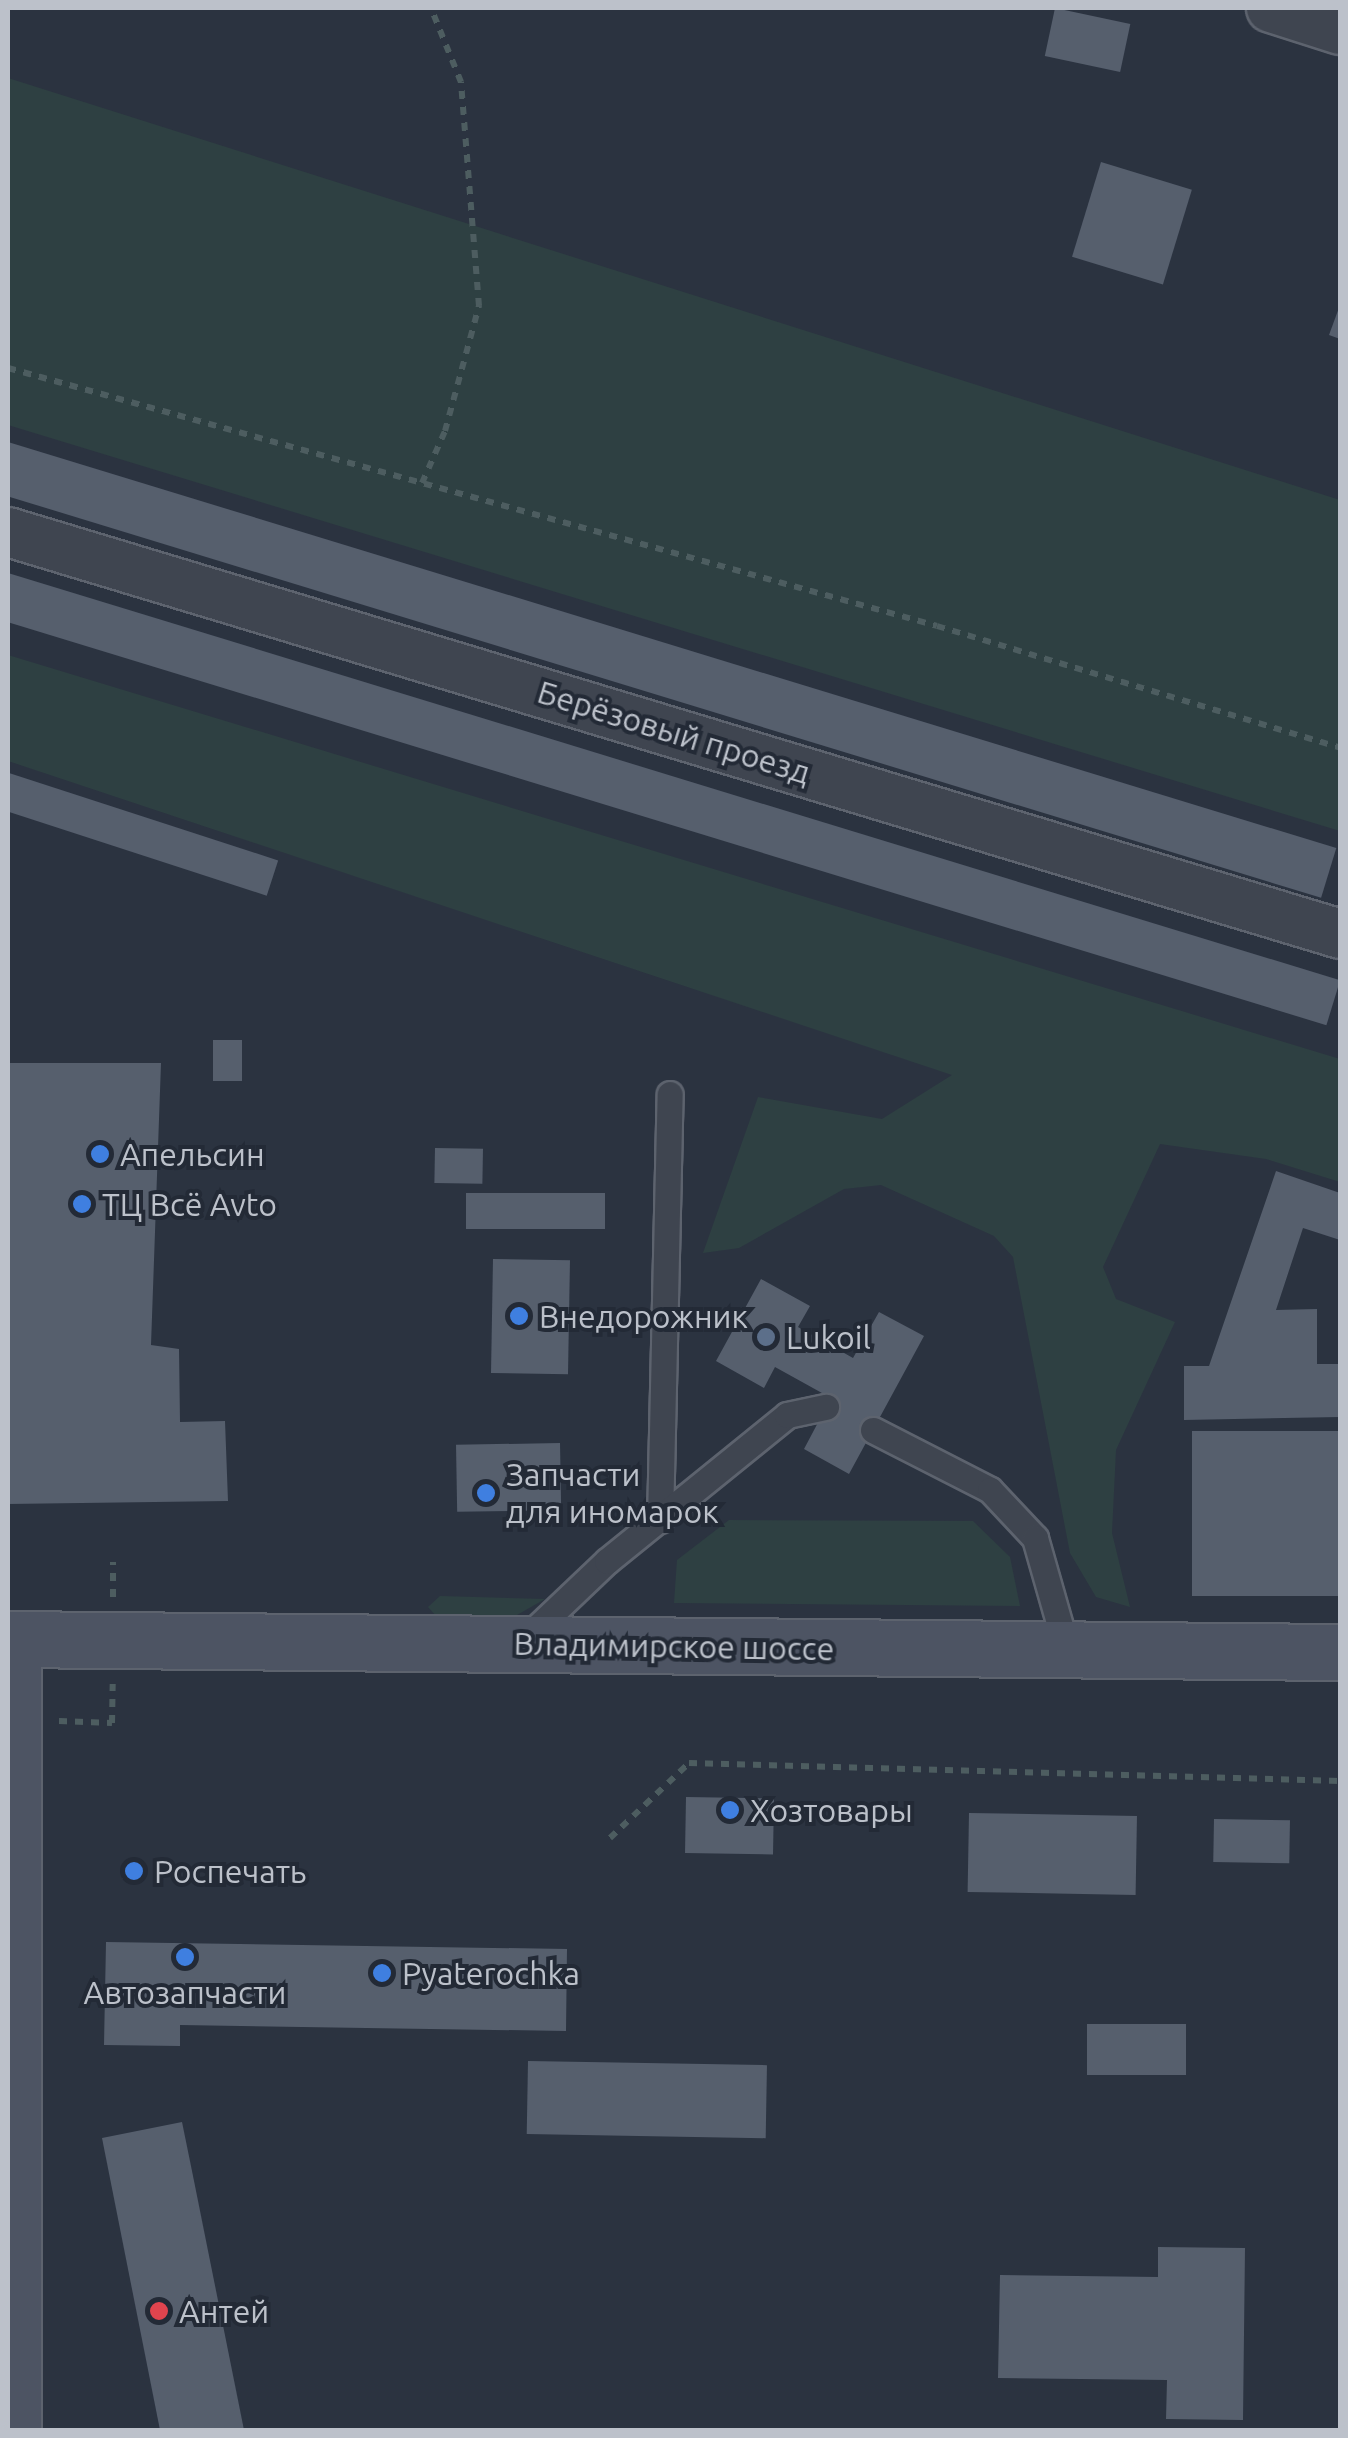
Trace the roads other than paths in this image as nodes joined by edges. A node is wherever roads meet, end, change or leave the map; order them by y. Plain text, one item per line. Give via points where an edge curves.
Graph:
1 (1272, 8) edge
2 (1340, 30) edge
3 (8, 532) edge
4 (1340, 934) edge
5 (670, 1094) dead end
6 (826, 1407) dead end
7 (873, 1430) dead end
8 (660, 1520) junction
9 (10, 1640) edge
10 (520, 1644) junction
11 (1067, 1650) junction
12 (1340, 1652) edge
13 (13, 2430) edge

1 - 2 street
3 - 4 street, Берёзовый проезд
5 - 8 lane
6 - 8 lane via 787,1415
7 - 11 lane via 990,1490 1034,1538
8 - 10 lane
9 - 10 main road, Владимирское шоссе
9 - 13 main road
10 - 11 main road, Владимирское шоссе
11 - 12 main road, Владимирское шоссе

